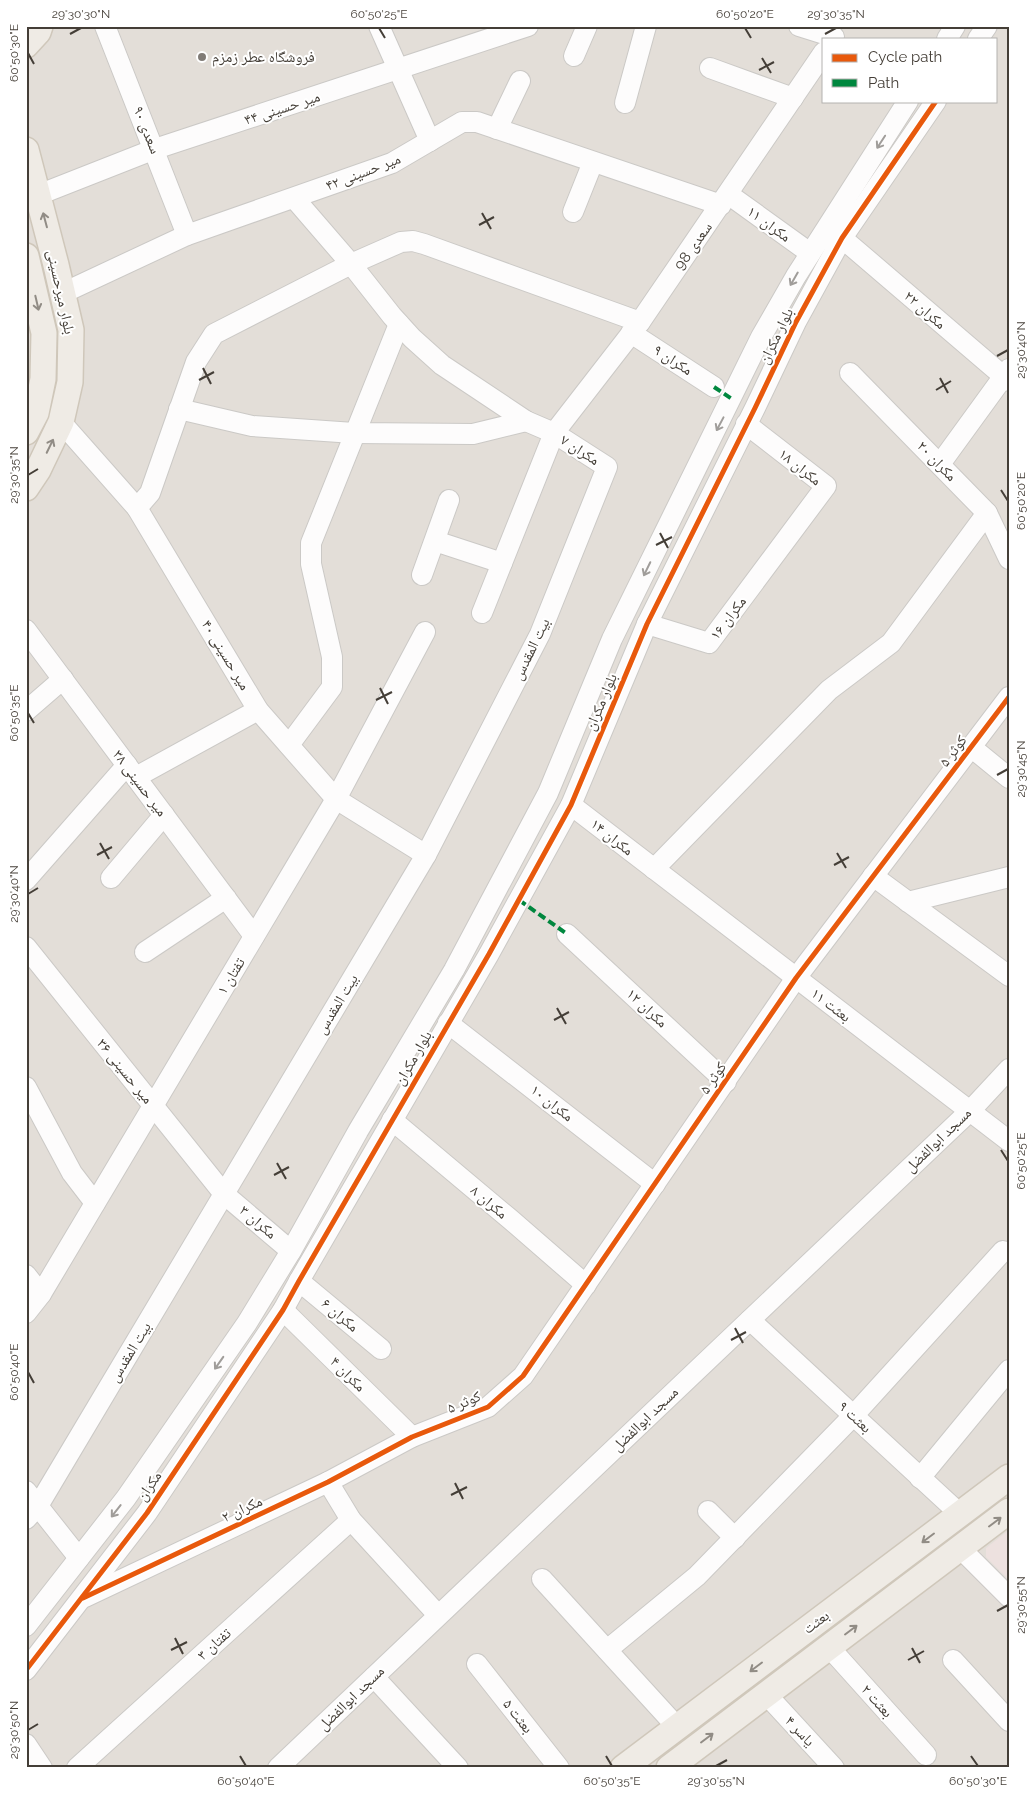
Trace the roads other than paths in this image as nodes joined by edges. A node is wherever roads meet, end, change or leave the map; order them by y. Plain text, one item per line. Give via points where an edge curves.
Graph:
1 (105, 26) edge
2 (379, 26) edge
3 (528, 26) edge
4 (587, 26) edge
5 (646, 26) edge
6 (799, 26) edge
7 (956, 26) edge
8 (987, 26) edge
9 (830, 38) edge
10 (949, 38) edge
11 (979, 38) edge
12 (822, 55) edge
13 (574, 56) dead end
14 (710, 68) dead end
15 (398, 70) junction
16 (520, 81) dead end
17 (793, 98) junction
18 (907, 102) edge
19 (935, 102) edge
20 (626, 103) dead end
21 (497, 129) junction
22 (430, 141) junction
23 (154, 149) junction
24 (26, 150) edge
25 (594, 162) junction
26 (38, 195) junction
27 (294, 198) junction
28 (724, 200) junction
29 (573, 212) dead end
30 (188, 235) junction
31 (842, 238) junction
32 (810, 253) junction
33 (26, 256) edge
34 (351, 264) junction
35 (63, 293) junction
36 (399, 324) junction
37 (636, 328) junction
38 (850, 373) dead end
39 (1007, 375) edge
40 (714, 387) dead end
41 (179, 409) junction
42 (526, 421) junction
43 (61, 422) junction
44 (746, 424) junction
45 (26, 432) edge
46 (354, 433) junction
47 (554, 433) junction
48 (940, 464) junction
49 (606, 467) joint
50 (26, 488) edge
51 (449, 500) dead end
52 (138, 508) junction
53 (986, 513) junction
54 (435, 541) junction
55 (1009, 560) edge
56 (502, 563) junction
57 (768, 565) joint
58 (422, 575) dead end
59 (482, 613) dead end
60 (647, 624) junction
61 (26, 630) edge
62 (425, 632) dead end
63 (63, 679) junction
64 (1009, 697) edge
65 (258, 710) junction
66 (26, 711) edge
67 (289, 746) junction
68 (971, 747) junction
69 (132, 771) junction
70 (1009, 778) edge
71 (336, 799) junction
72 (571, 805) junction
73 (164, 815) junction
74 (426, 855) junction
75 (654, 869) junction
76 (873, 876) junction
77 (1009, 877) edge
78 (111, 878) dead end
79 (26, 880) edge
80 (226, 898) junction
81 (908, 902) junction
82 (568, 934) dead end
83 (254, 936) junction
84 (26, 948) edge
85 (145, 952) dead end
86 (1009, 976) edge
87 (796, 978) junction
88 (448, 1023) junction
89 (1009, 1069) edge
90 (389, 1079) junction
91 (726, 1082) junction
92 (26, 1087) edge
93 (408, 1092) junction
94 (153, 1106) junction
95 (970, 1111) junction
96 (392, 1120) junction
97 (1009, 1141) edge
98 (655, 1184) junction
99 (224, 1194) junction
100 (95, 1203) junction
101 (292, 1251) junction
102 (1004, 1251) dead end
103 (26, 1275) edge
104 (299, 1281) junction
105 (586, 1285) junction
106 (41, 1294) junction
107 (283, 1310) junction
108 (26, 1313) edge
109 (750, 1320) junction
110 (247, 1323) joint
111 (381, 1349) dead end
112 (1009, 1370) edge
113 (854, 1416) junction
114 (412, 1437) junction
115 (1009, 1477) edge
116 (920, 1478) junction
117 (328, 1482) junction
118 (30, 1505) edge
119 (708, 1511) dead end
120 (1009, 1511) edge
121 (960, 1514) junction
122 (351, 1520) junction
123 (735, 1538) junction
124 (960, 1548) junction
125 (79, 1558) junction
126 (542, 1578) dead end
127 (1009, 1597) edge
128 (81, 1599) junction
129 (438, 1615) junction
130 (26, 1626) edge
131 (829, 1647) junction
132 (607, 1650) junction
133 (778, 1651) junction
134 (953, 1660) dead end
135 (477, 1664) dead end
136 (26, 1670) edge
137 (796, 1672) junction
138 (374, 1677) junction
139 (766, 1694) junction
140 (1009, 1721) edge
141 (677, 1728) junction
142 (26, 1744) edge
143 (926, 1755) dead end
144 (42, 1768) edge
145 (77, 1768) edge
146 (278, 1768) edge
147 (458, 1768) edge
148 (559, 1768) edge
149 (623, 1768) edge
150 (669, 1768) edge
151 (834, 1768) edge

1 - 23 street, سعدی ۹۰
2 - 15 street
3 - 15 street, میر حسینی ۴۴
4 - 13 street
5 - 20 street
6 - 9 street
7 - 10 street
8 - 11 street
12 - 17 street, سعدی 98
14 - 17 street
15 - 22 street
15 - 23 street, میر حسینی ۴۴
16 - 21 street
17 - 28 street, سعدی 98
18 -> 32 street, بلوار مکران
19 - 31 street, بلوار مکران
21 - 22 street, میر حسینی ۴۲ via 477,122 462,122
21 - 25 street, میر حسینی ۴۲
22 - 27 street, میر حسینی ۴۲ via 392,163
23 - 26 street, میر حسینی ۴۴
23 - 30 street, سعدی ۹۰
24 - 26 main road, بلوار میرحسینی
25 - 28 street, میر حسینی ۴۲
25 - 29 street
35 -> 26 main road, بلوار میرحسینی
27 - 30 street, میر حسینی ۴۲
27 - 34 street, مکران ۷
28 - 32 street, مکران ۱۱
28 - 37 street, سعدی 98
30 - 35 street, میر حسینی ۴۲
31 - 39 street, مکران ۲۲
31 - 44 street, بلوار مکران
32 -> 90 street, بلوار مکران via 761,338 612,639 548,793 454,970
33 -> 45 main road, بلوار میرحسینی via 44,333 43,379 36,413
34 - 36 street, مکران ۷
34 - 37 street, مکران ۹ via 401,242 413,241
34 - 41 street, مکران ۹ via 214,334 196,362
35 - 43 main road, بلوار میرحسینی via 71,330 70,382
36 - 42 street, مکران ۷ via 442,365
36 - 46 street
37 - 40 street, مکران ۹
37 - 47 street, سعدی 98
38 - 48 street, مکران ۲۰
39 - 48 street
41 - 46 street via 252,426
41 - 52 street, مکران ۹ via 150,493
42 - 46 street via 473,434
42 - 47 street, مکران ۷
50 -> 43 main road, بلوار میرحسینی
43 - 52 street, میر حسینی ۴۰
44 - 57 street, مکران ۱۸ via 826,486
44 - 60 street, بلوار مکران
46 - 67 street via 312,543 311,564 332,657 332,687
47 - 49 street, مکران ۷
47 - 56 street, سعدی 98
48 - 53 street, مکران ۲۰
49 - 74 street, بیت المقدس via 540,634
51 - 54 street
52 - 65 street, میر حسینی ۴۰
53 - 55 street, مکران ۲۰
53 - 75 street via 890,643 828,690
54 - 56 street
54 - 58 street
56 - 59 street, سعدی 98
57 - 60 street, مکران ۱۶ via 709,643
60 - 72 street, بلوار مکران
61 - 63 street, میر حسینی ۳۸
62 - 71 street, تفتان ۱
63 - 66 street
63 - 69 street, میر حسینی ۳۸
64 - 68 street, کوثر ۵
65 - 67 street, میر حسینی ۴۰
65 - 69 street
67 - 71 street, میر حسینی ۴۰
68 - 70 street
68 - 76 street, کوثر ۵
69 - 73 street, میر حسینی ۳۸
69 - 79 street
71 - 74 street, میر حسینی ۴۰
71 - 83 street, تفتان ۱
72 - 75 street, مکران ۱۴
72 - 88 street, بلوار مکران
73 - 78 street
73 - 80 street, میر حسینی ۳۸
74 - 99 street, بیت المقدس
75 - 87 street, بعثت ۱۱
76 - 81 street
76 - 87 street, کوثر ۵
77 - 81 street
80 - 83 street, میر حسینی ۳۸
80 - 85 street
81 - 86 street
82 - 91 street, مکران ۱۲
83 - 94 street, تفتان ۱
84 - 94 street, میر حسینی ۳۶
87 - 91 street, کوثر ۵
87 - 95 street, بعثت ۱۱
88 - 93 street, بلوار مکران
88 - 98 street, مکران ۱۰
89 - 95 street, مسجد ابوالفضل
90 - 93 street
90 - 101 street, بلوار مکران
91 - 98 street, کوثر ۵
92 - 100 street via 72,1173
93 - 96 street, بلوار مکران
94 - 99 street, میر حسینی ۳۶
94 - 100 street, تفتان ۱
95 - 97 street, بعثت ۱۱
95 - 109 street, مسجد ابوالفضل
96 - 104 street, بلوار مکران
96 - 105 street, مکران ۸
98 - 105 street, کوثر ۵
99 - 101 street, مکران ۳
99 - 118 street, بیت المقدس
100 - 106 street, تفتان ۱
101 - 110 street, بلوار مکران
102 - 113 street
103 - 106 street
104 - 107 street, بلوار مکران
104 - 111 street, مکران ۶
105 - 114 street, کوثر ۵ via 523,1376 488,1407
106 - 108 street, تفتان ۱
107 - 114 street, مکران ۴
107 - 128 street, مکران via 147,1513
109 - 113 street, بعثت ۹
109 - 129 street, مسجد ابوالفضل
110 -> 125 street, مکران via 126,1498
112 - 116 street
113 - 116 street, بعثت ۹
113 - 123 street
114 - 117 street, مکران ۲
115 - 121 main road, بعثت
116 - 121 street, بعثت ۹
117 - 122 street
117 - 128 street, مکران ۲
118 - 125 street
119 - 123 street
124 -> 120 main road, بعثت
121 -> 133 main road, بعثت
122 - 129 street
122 - 145 street, تفتان ۳
123 - 132 street via 697,1576
124 - 127 street
131 -> 124 main road, بعثت
125 - 130 street, مکران
126 - 132 street
128 - 136 street, مکران
129 - 138 street, مسجد ابوالفضل
131 - 137 main road, بعثت
131 - 143 street, بعثت ۲
132 - 141 street
133 - 137 main road
133 -> 141 main road, بعثت
134 - 140 street
135 - 148 street, بعثت ۵
137 - 139 main road, بعثت
138 - 146 street, مسجد ابوالفضل
138 - 147 street
150 -> 139 main road, بعثت
139 - 151 street, یاسر ۴
141 - 149 main road, بعثت
142 - 144 street

